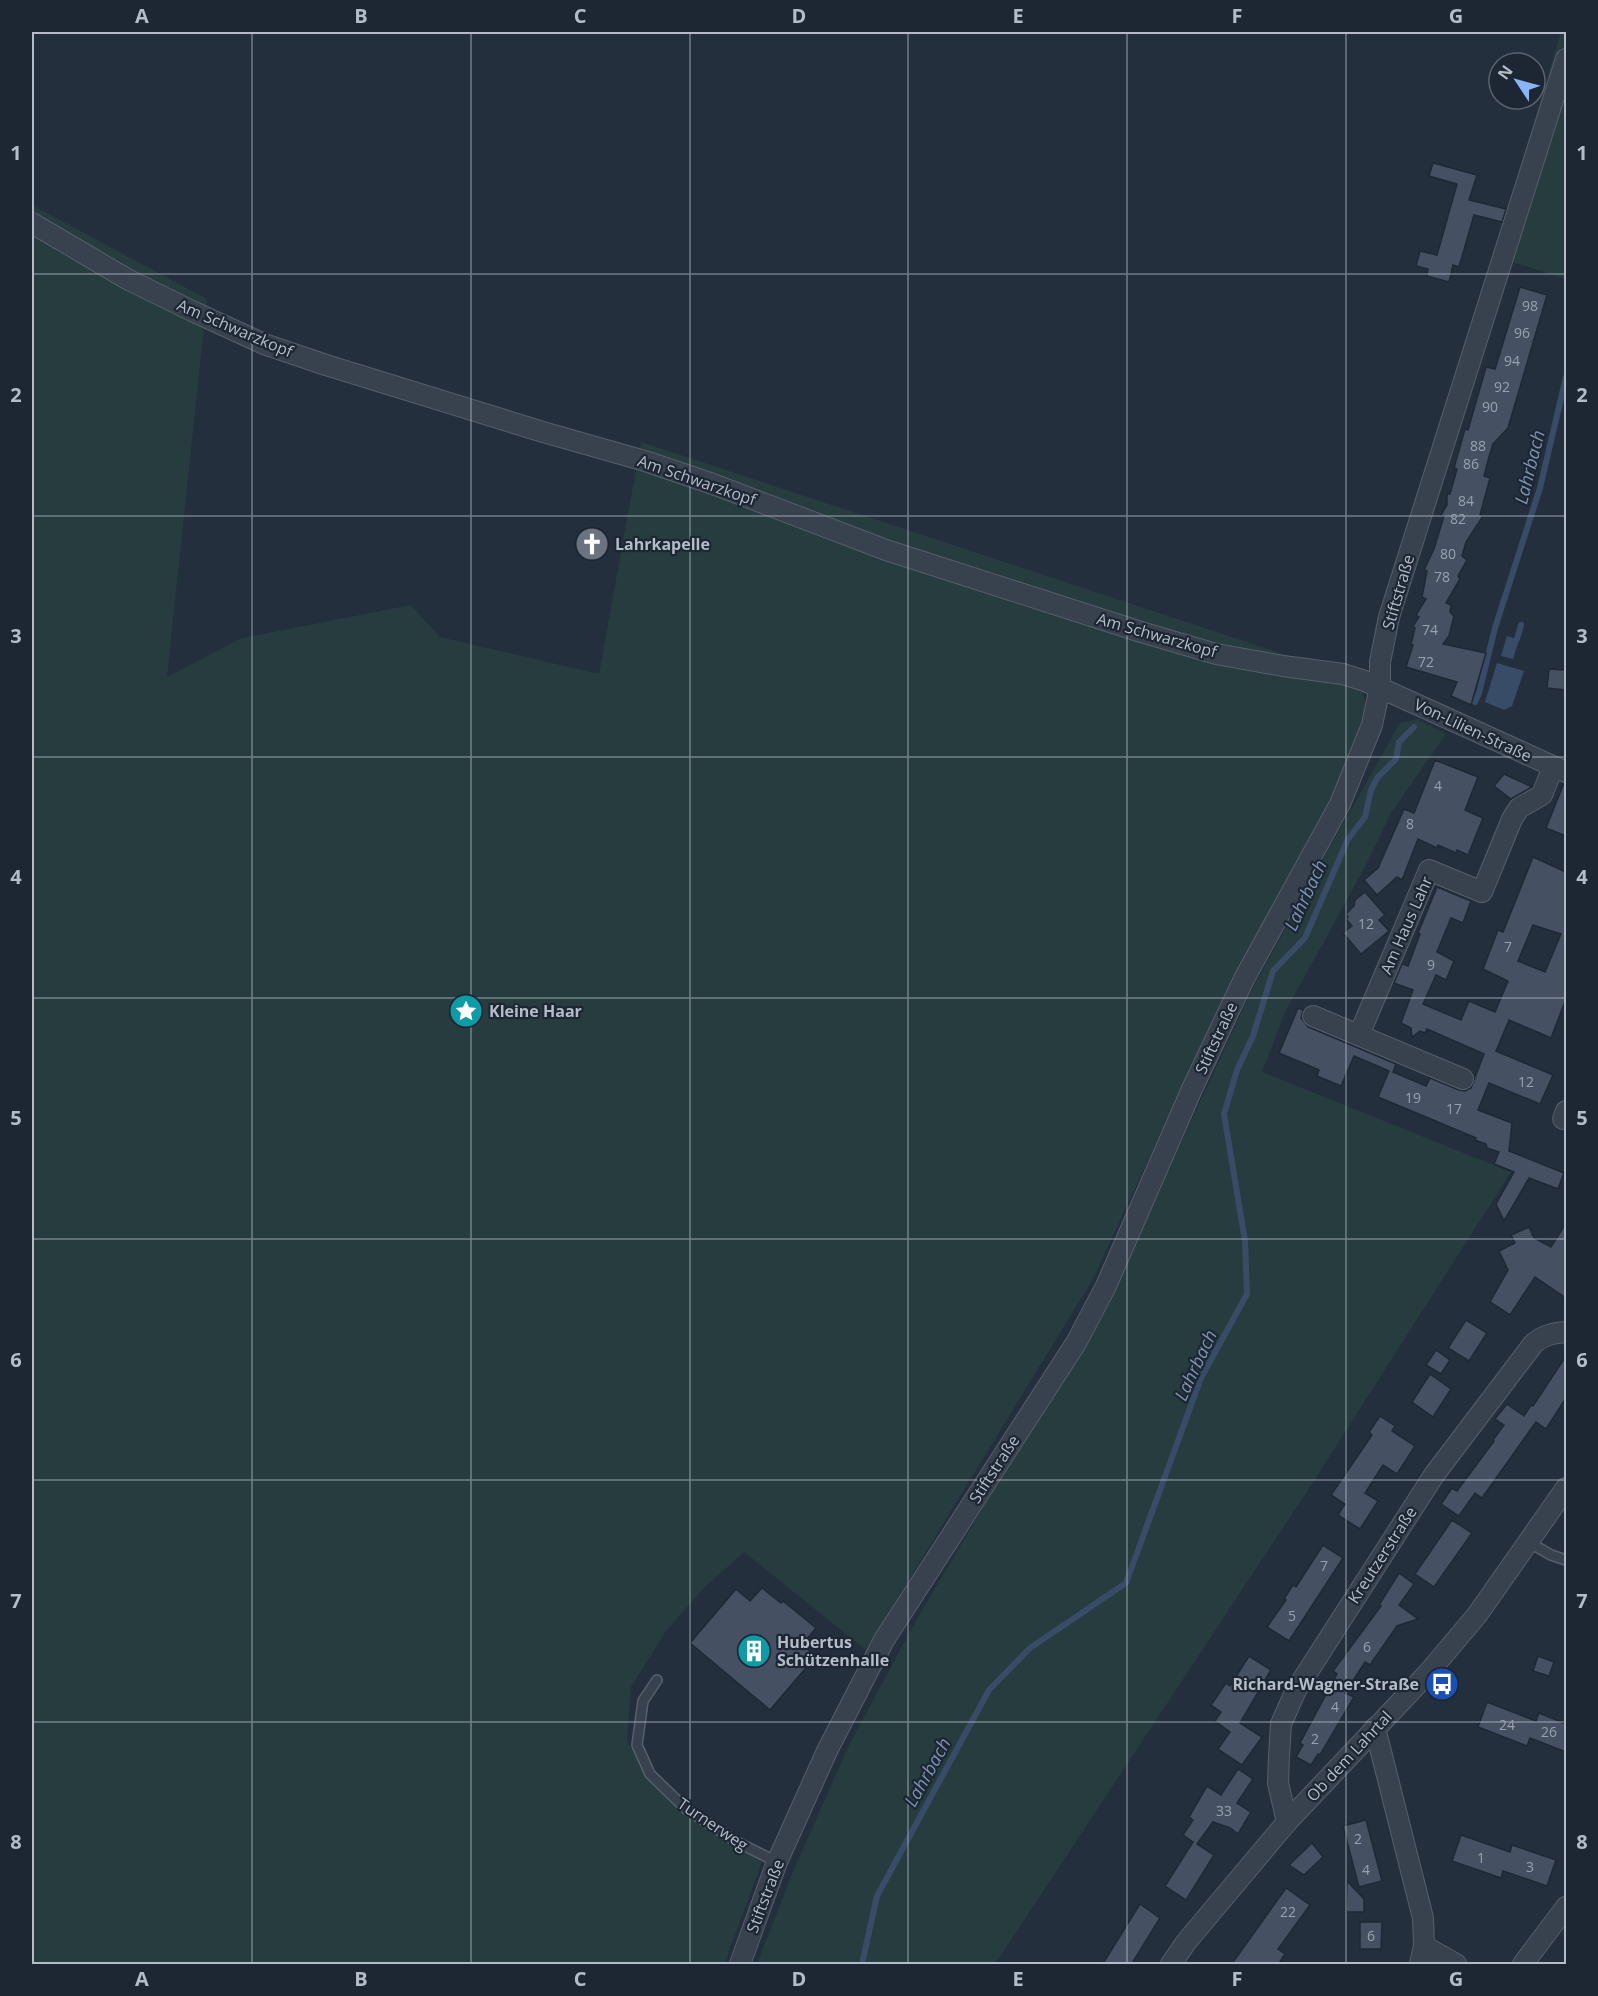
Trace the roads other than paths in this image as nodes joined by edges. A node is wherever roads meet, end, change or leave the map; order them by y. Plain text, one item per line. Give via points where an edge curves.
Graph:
1 (1566, 59) edge
2 (32, 223) edge
3 (1380, 687) junction
4 (1560, 770) edge
5 (1313, 1016) dead end
6 (1359, 1035) junction
7 (1463, 1079) dead end
8 (1566, 1332) edge
9 (1566, 1488) edge
10 (1530, 1543) junction
11 (1566, 1560) edge
12 (657, 1680) dead end
13 (1374, 1728) junction
14 (1287, 1822) junction
15 (777, 1862) junction
16 (1566, 1907) edge
17 (1422, 1955) edge
18 (740, 1965) edge
19 (1171, 1965) edge
20 (1456, 1965) edge
21 (1523, 1965) edge

1 - 3 street, Stiftstraße via 1389,617 1380,662
2 - 3 street, Am Schwarzkopf via 127,279 264,344 645,461 886,550 1141,632 1216,654 1343,674
3 - 4 street, Von-Lilien-Straße
3 - 15 street, Stiftstraße via 1372,725 1340,804 1244,979 1106,1286 1076,1343 884,1640 827,1751
4 - 6 street, Am Haus Lahr via 1542,795 1519,808 1482,892 1429,870
5 - 6 street
6 - 7 street
8 - 14 street, Kreutzerstraße via 1542,1337 1527,1353 1434,1475 1296,1690 1281,1724 1278,1784
9 - 10 street, Ob dem Lahrtal
10 - 11 lane
10 - 13 street, Ob dem Lahrtal via 1429,1672
12 - 15 lane, Turnerweg via 643,1701 637,1745 650,1774 686,1809
13 - 14 street, Ob dem Lahrtal
13 - 17 street via 1421,1908
14 - 19 street, Ob dem Lahrtal
15 - 18 street, Stiftstraße
16 - 21 street
17 - 20 street

